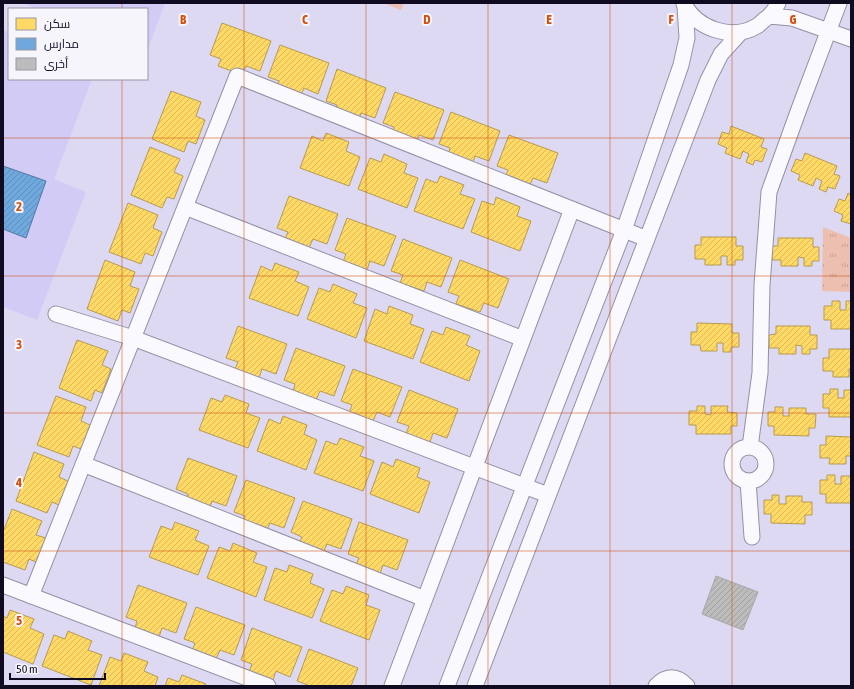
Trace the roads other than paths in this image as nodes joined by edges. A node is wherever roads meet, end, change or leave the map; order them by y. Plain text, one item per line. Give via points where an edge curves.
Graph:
1 (778, 3) edge
2 (684, 4) edge
3 (841, 5) edge
4 (769, 16) junction
5 (828, 30) junction
6 (741, 32) junction
7 (851, 39) edge
8 (185, 207) junction
9 (572, 209) junction
10 (624, 230) junction
11 (647, 239) junction
12 (56, 314) dead end
13 (133, 338) junction
14 (523, 339) junction
15 (750, 447) junction
16 (83, 464) junction
17 (474, 467) junction
18 (748, 481) junction
19 (524, 486) junction
20 (548, 495) junction
21 (752, 537) dead end
22 (3, 585) edge
23 (31, 596) junction
24 (425, 599) junction
25 (268, 686) edge
26 (392, 686) edge
27 (447, 686) edge
28 (475, 686) edge
29 (656, 686) edge
30 (687, 686) edge

1 - 4 street
2 - 6 street via 695,19 709,28
2 - 10 street via 687,38 681,65
3 - 5 street
4 - 5 street via 792,18
4 - 6 street via 756,26
5 - 7 street
5 - 15 street via 770,192 762,285 760,372
6 - 11 street via 721,54 708,80
8 - 9 street via 237,76
8 - 13 street
8 - 14 street
9 - 10 street
9 - 14 street
10 - 11 street
10 - 19 street
11 - 20 street
12 - 13 street
13 - 16 street
13 - 17 street
14 - 17 street
15 - 18 street via 760,451 766,464 765,470 758,478
15 - 18 street via 736,452 732,461 737,476
16 - 23 street
16 - 24 street
17 - 19 street
17 - 24 street
18 - 21 street
19 - 20 street
19 - 27 street
20 - 28 street
22 - 23 street
23 - 25 street
24 - 26 street
29 - 30 street via 665,679 672,678

